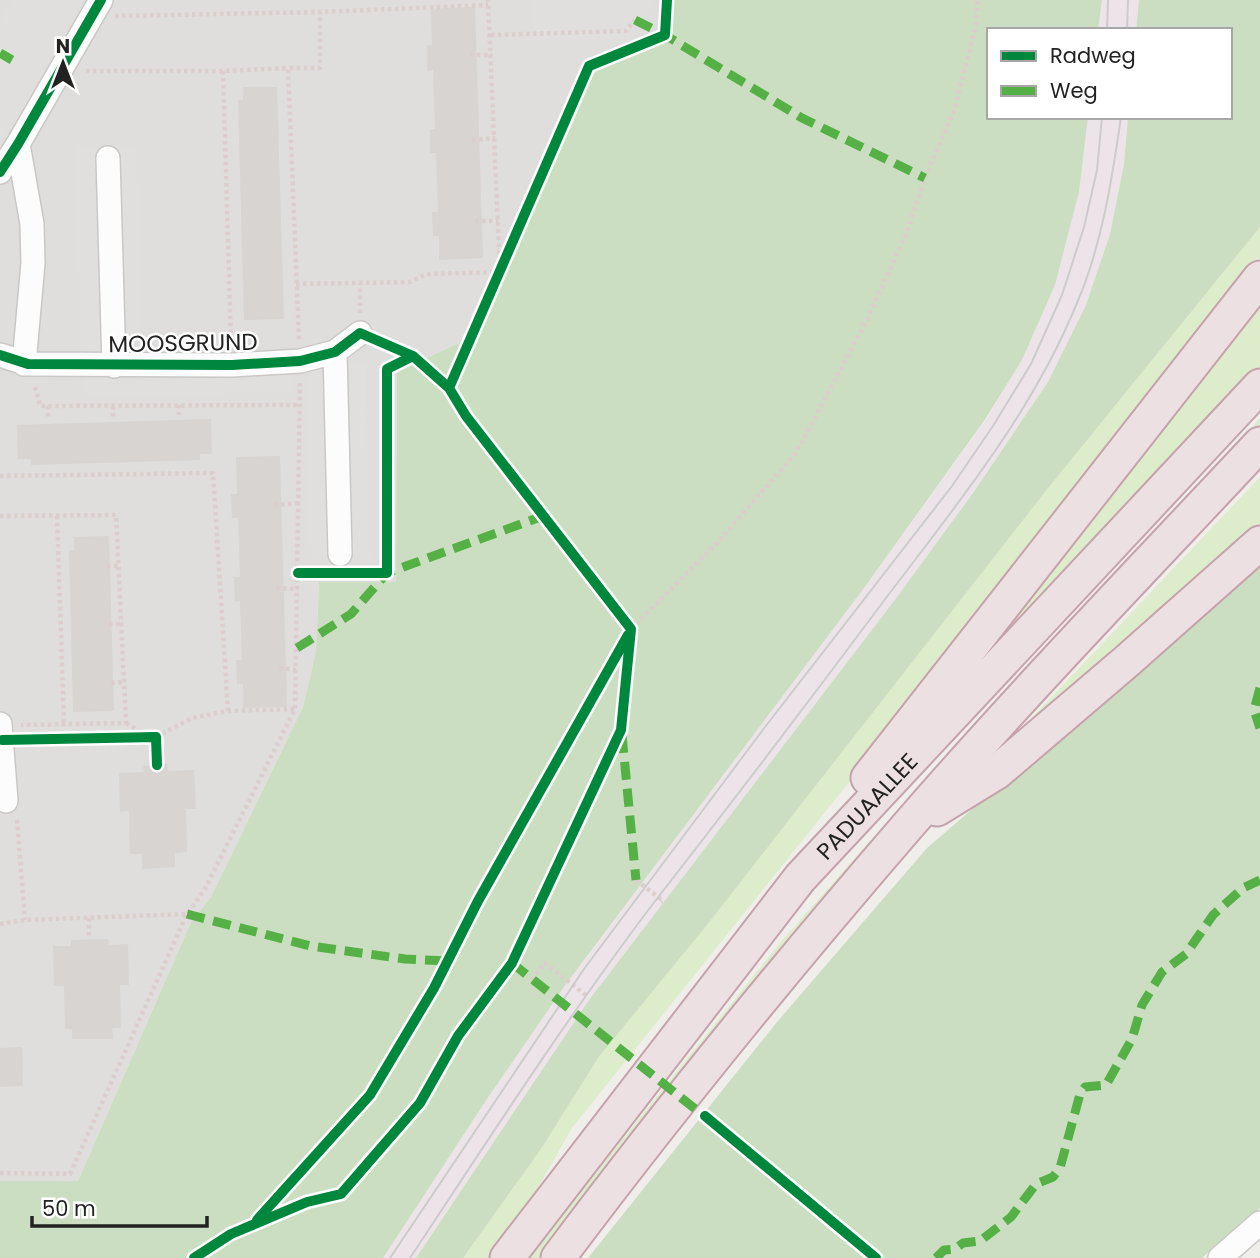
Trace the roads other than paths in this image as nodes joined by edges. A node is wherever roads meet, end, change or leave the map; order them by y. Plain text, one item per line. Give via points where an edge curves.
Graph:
1 (97, 8) edge
2 (18, 144) junction
3 (108, 158) dead end
4 (0, 172) edge
5 (1260, 278) edge
6 (360, 333) road end
7 (335, 352) junction
8 (0, 355) edge
9 (26, 364) junction
10 (114, 366) junction
11 (1260, 386) edge
12 (1260, 444) edge
13 (1260, 542) edge
14 (340, 554) dead end
15 (0, 725) edge
16 (6, 801) road end
17 (905, 828) junction
18 (800, 878) junction
19 (1260, 1223) edge
20 (507, 1258) edge
21 (558, 1258) edge
22 (1220, 1258) edge

1 - 2 street
2 - 4 street
2 - 9 street via 32,224
3 - 10 street
5 - 18 highway via 876,766
6 - 7 street, MOOSGRUND
7 - 10 street, MOOSGRUND via 300,361
7 - 14 street
8 - 9 street, MOOSGRUND
9 - 10 street, MOOSGRUND
11 - 18 highway, PADUAALLEE
12 - 17 highway, PADUAALLEE
13 - 17 highway via 997,772
15 - 16 street
17 - 21 highway, PADUAALLEE via 643,1146
18 - 20 highway, PADUAALLEE
19 - 22 street

